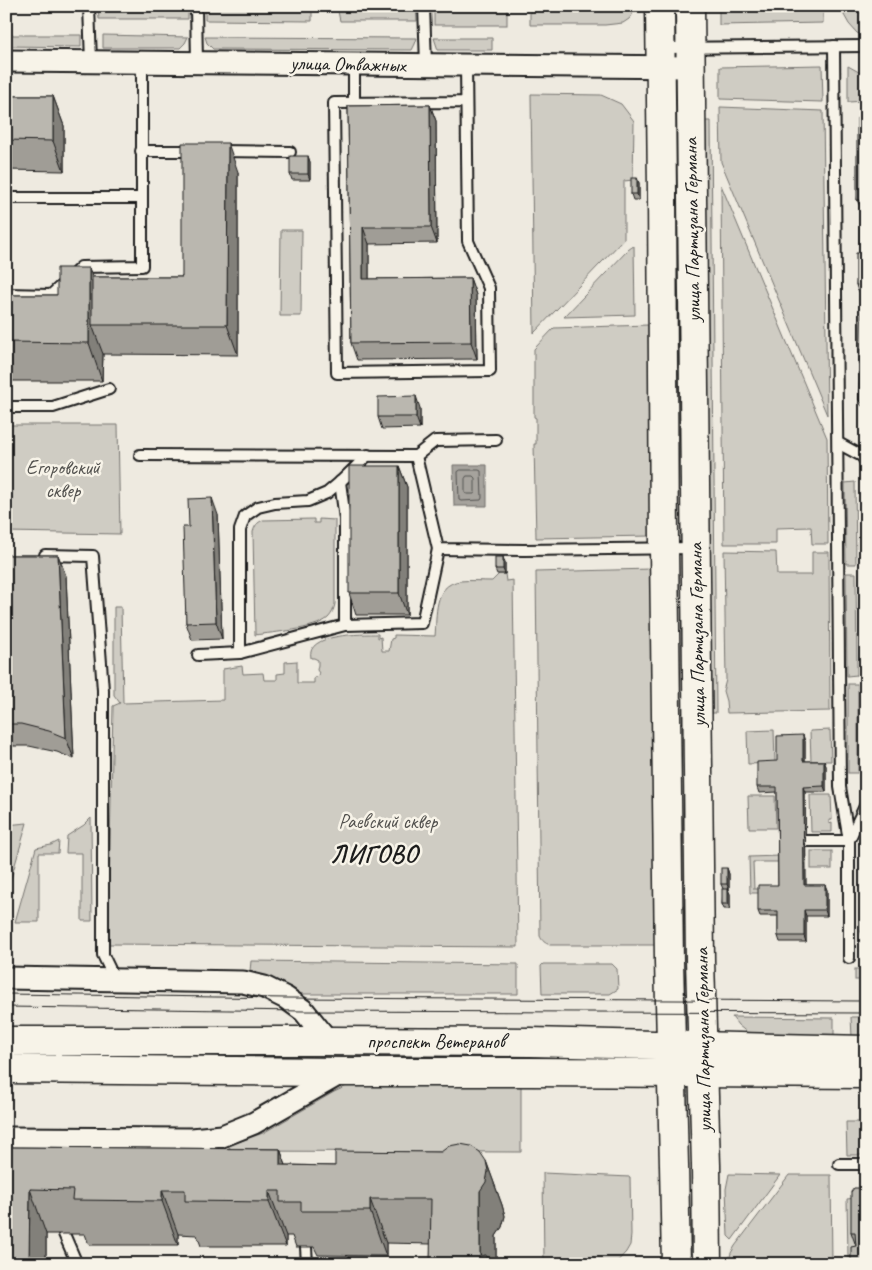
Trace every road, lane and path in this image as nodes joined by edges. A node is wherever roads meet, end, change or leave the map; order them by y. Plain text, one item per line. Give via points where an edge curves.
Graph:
1 (90, 6) edge
2 (196, 6) edge
3 (424, 6) edge
4 (660, 6) edge
5 (690, 6) edge
6 (834, 46) junction
7 (866, 46) edge
8 (661, 58) junction
9 (690, 58) junction
10 (6, 61) edge
11 (91, 62) junction
12 (142, 62) junction
13 (197, 63) junction
14 (354, 64) junction
15 (426, 65) junction
16 (466, 65) junction
17 (466, 102) junction
18 (354, 103) junction
19 (142, 151) junction
20 (290, 152) dead end
21 (6, 198) edge
22 (142, 198) junction
23 (6, 294) edge
24 (109, 389) dead end
25 (6, 406) edge
26 (496, 440) dead end
27 (838, 442) junction
28 (140, 455) dead end
29 (368, 455) junction
30 (416, 456) junction
31 (865, 458) edge
32 (340, 482) junction
33 (664, 548) junction
34 (696, 548) junction
35 (438, 549) junction
36 (33, 555) edge
37 (345, 625) junction
38 (240, 653) junction
39 (198, 655) dead end
40 (866, 804) edge
41 (806, 841) edge
42 (848, 841) junction
43 (849, 958) dead end
44 (6, 978) edge
45 (115, 980) junction
46 (6, 1041) edge
47 (328, 1041) junction
48 (671, 1046) junction
49 (866, 1050) edge
50 (703, 1060) junction
51 (6, 1069) edge
52 (343, 1072) junction
53 (672, 1072) junction
54 (866, 1074) edge
55 (6, 1138) edge
56 (839, 1164) dead end
57 (866, 1164) edge
58 (64, 1234) dead end
59 (306, 1247) edge
60 (77, 1264) edge
61 (307, 1264) edge
62 (676, 1264) edge
63 (707, 1264) edge

1 - 11 lane
2 - 13 lane
3 - 15 lane
4 - 8 main road, улица Партизана Германа
5 - 9 main road, улица Партизана Германа
6 - 7 lane
6 - 9 lane
6 - 27 lane
8 - 9 street, улица Отважных
8 - 16 street, улица Отважных
8 - 33 main road, улица Партизана Германа
9 - 34 main road, улица Партизана Германа
10 - 11 street, улица Отважных
11 - 12 street, улица Отважных
12 - 13 street, улица Отважных
12 - 19 lane
13 - 14 street, улица Отважных
14 - 15 street, улица Отважных
14 - 18 lane
15 - 16 street, улица Отважных
16 - 17 lane
17 - 18 lane
17 - 18 lane via 468,241 489,288 490,371 337,373 334,103
19 - 20 lane
19 - 22 lane
21 - 22 lane
22 - 23 lane via 142,266 81,267 51,294
24 - 25 lane via 53,407
26 - 30 lane via 435,441
27 - 31 lane
27 - 42 lane via 840,787
28 - 29 lane
29 - 30 lane
29 - 32 lane
30 - 35 lane
32 - 37 lane via 344,519
32 - 38 lane via 327,493 308,501 258,507 245,516 240,530
33 - 34 lane
33 - 35 lane
33 - 48 main road, улица Партизана Германа
34 - 50 main road, улица Партизана Германа
35 - 37 lane via 422,624
36 - 45 lane via 94,556 103,690 103,955
37 - 38 lane
38 - 39 lane
40 - 42 lane
41 - 42 lane
42 - 43 lane
44 - 45 street
45 - 47 street via 243,982 264,986 304,1010
46 - 47 main road, проспект Ветеранов
47 - 48 main road, проспект Ветеранов
48 - 50 main road, проспект Ветеранов
48 - 53 main road, улица Партизана Германа
49 - 50 main road, проспект Ветеранов
50 - 53 main road, проспект Ветеранов
50 - 54 main road, проспект Ветеранов
50 - 63 main road, улица Партизана Германа
51 - 52 main road, проспект Ветеранов
52 - 53 main road, проспект Ветеранов
52 - 55 street via 254,1123 222,1136 64,1142
53 - 62 main road, улица Партизана Германа
56 - 57 lane
58 - 60 lane
59 - 61 lane

